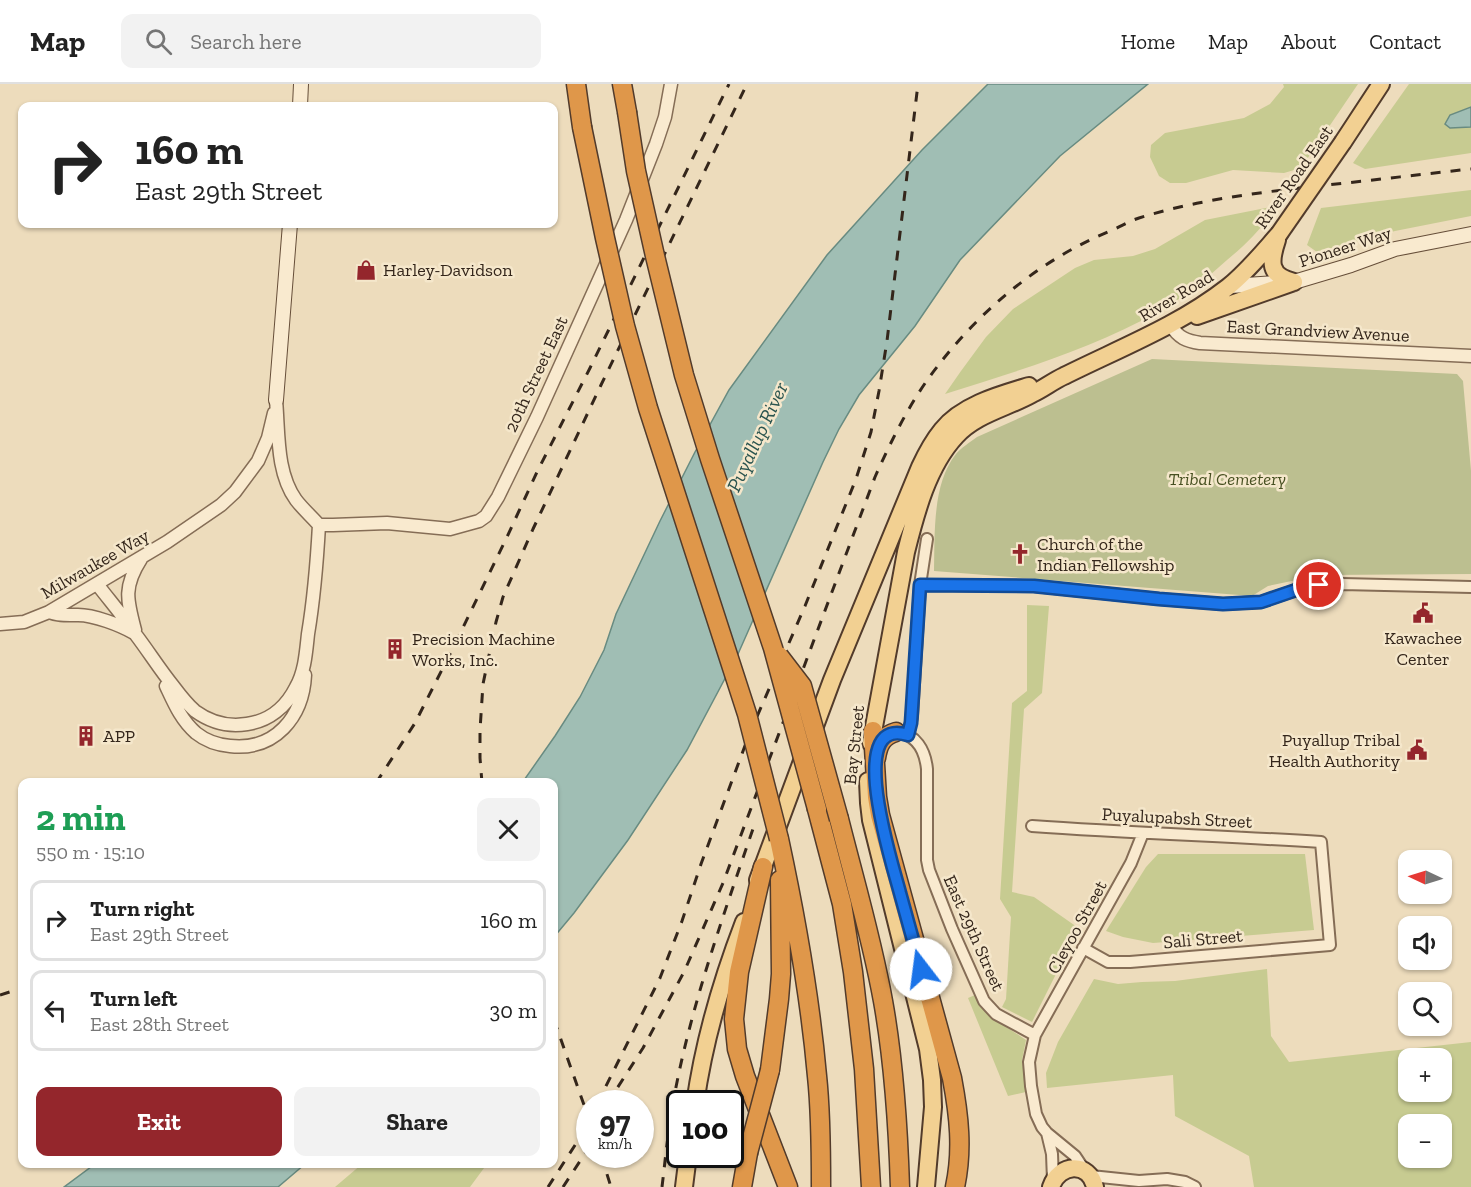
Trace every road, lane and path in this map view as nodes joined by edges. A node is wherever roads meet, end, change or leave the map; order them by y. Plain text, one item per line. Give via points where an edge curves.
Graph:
1 (301, 84) edge
2 (576, 84) edge
3 (622, 84) edge
4 (671, 84) edge
5 (1381, 84) edge
6 (300, 102) edge
7 (290, 228) edge
8 (1279, 234) junction
9 (1471, 234) edge
10 (1294, 282) junction
11 (1230, 286) junction
12 (1171, 325) junction
13 (1142, 340) joint
14 (1471, 357) edge
15 (1062, 376) junction
16 (276, 400) junction
17 (319, 525) junction
18 (927, 539) dead end
19 (143, 557) junction
20 (97, 584) junction
21 (920, 585) junction
22 (1471, 587) edge
23 (49, 612) junction
24 (0, 624) edge
25 (136, 634) junction
26 (773, 648) junction
27 (155, 663) junction
28 (304, 665) junction
29 (877, 707) junction
30 (873, 731) junction
31 (902, 734) junction
32 (874, 769) junction
33 (1032, 826) dead end
34 (1143, 833) junction
35 (779, 839) junction
36 (763, 867) junction
37 (1330, 945) joint
38 (1083, 948) junction
39 (1035, 1035) junction
40 (697, 1090) edge
41 (1047, 1133) junction
42 (686, 1168) edge
43 (1090, 1178) edge
44 (1139, 1181) junction
45 (1051, 1185) edge
46 (684, 1187) edge
47 (742, 1187) edge
48 (788, 1187) edge
49 (821, 1187) edge
50 (871, 1187) edge
51 (900, 1187) edge
52 (926, 1187) edge
53 (955, 1187) edge
54 (1127, 1187) edge
55 (1195, 1187) edge

1 - 6 main road
2 - 35 highway, bridge via 625,326 665,464 747,714
3 - 26 highway, bridge via 636,171 684,375
4 - 17 street, 20th Street East via 665,117 626,220 537,417 486,516 450,529 387,524
5 - 8 main road, River Road East, bridge
7 - 16 main road
8 - 10 main road via 1273,269
8 - 11 main road, River Road East
9 - 10 main road, Pioneer Way via 1395,249
10 - 11 main road, Pioneer Way
10 - 12 main road
11 - 12 main road, River Road
12 - 13 main road, River Road
12 - 14 street, East Grandview Avenue via 1182,339 1200,343
13 - 15 main road, Bay Street
15 - 29 main road, Bay Street via 967,426 951,441 936,465 906,552
15 - 36 main road, Bay Street via 964,411 947,424 932,444 832,680
16 - 17 street via 286,480 297,501
16 - 19 street, Milwaukee Way via 268,438 258,461 235,492 202,519
17 - 28 street
18 - 21 street
19 - 20 street, Milwaukee Way
19 - 25 street via 128,588
20 - 23 street, Milwaukee Way
20 - 25 street
21 - 22 street via 1034,586 1223,604 1261,602 1319,585
21 - 31 street via 912,717
23 - 24 street, Milwaukee Way via 24,622
23 - 25 street via 97,618
25 - 27 street
26 - 50 highway, bridge via 842,904 858,1010
26 - 51 highway, bridge via 802,686 869,938 892,1067
27 - 28 street via 196,712 231,725 250,724 277,712 295,690
27 - 28 street via 190,727 207,740 238,747 272,738 291,720 303,695
29 - 30 main road, Bay Street
29 - 31 main road via 883,724
30 - 32 highway
30 - 52 main road, Bay Street via 868,760 871,820 918,1004 932,1080
31 - 32 highway via 886,736 880,743
31 - 39 street, East 29th Street via 912,737 922,749 927,764 927,860 964,956 984,1001 996,1014
32 - 53 highway via 880,815 952,1078 960,1135
33 - 34 street, Puyalupabsh Street
34 - 37 street, Puyalupabsh Street via 1321,842
34 - 38 street, Cleyoo Street via 1131,863
35 - 47 highway, bridge via 779,999 770,1070
35 - 49 highway via 806,982 817,1077
36 - 40 main road, Bay Street via 721,985
36 - 48 highway via 739,972 734,1019 745,1076
37 - 38 street, Sali Street via 1131,962 1108,962
38 - 39 street, Cleyoo Street
39 - 41 street via 1029,1062 1031,1086 1036,1114
41 - 43 street via 1075,1156
41 - 45 street via 1052,1154
42 - 46 main road
43 - 44 street
43 - 45 main road via 1078,1168 1071,1168 1058,1174
44 - 54 street
44 - 55 street via 1167,1179

